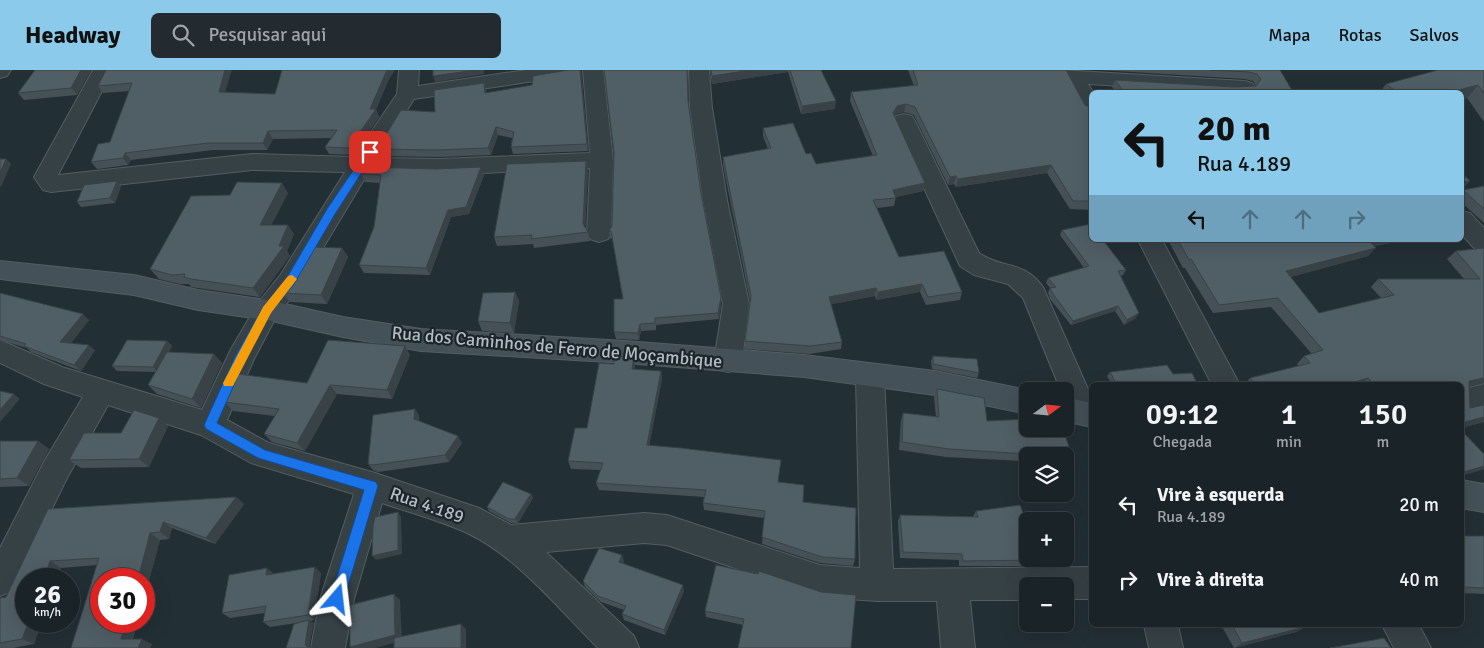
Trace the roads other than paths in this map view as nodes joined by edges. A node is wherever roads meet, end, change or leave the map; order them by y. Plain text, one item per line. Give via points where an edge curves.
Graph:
1 (102, 70) edge
2 (409, 70) edge
3 (568, 70) edge
4 (594, 70) edge
5 (699, 70) edge
6 (1071, 73) edge
7 (1245, 87) edge
8 (407, 94) junction
9 (1089, 104) edge
10 (904, 121) dead end
11 (602, 160) junction
12 (361, 166) junction
13 (1464, 222) edge
14 (599, 233) dead end
15 (1151, 242) edge
16 (1484, 243) edge
17 (0, 270) edge
18 (267, 310) junction
19 (0, 351) edge
20 (728, 361) junction
21 (870, 376) junction
22 (1224, 382) edge
23 (101, 391) junction
24 (1484, 396) edge
25 (1019, 400) edge
26 (1464, 401) edge
27 (1080, 412) edge
28 (210, 425) junction
29 (372, 486) junction
30 (1464, 495) edge
31 (1484, 498) edge
32 (508, 540) junction
33 (0, 580) edge
34 (1089, 583) edge
35 (952, 584) junction
36 (877, 585) junction
37 (1161, 627) edge
38 (1400, 627) edge
39 (328, 648) edge
40 (622, 648) edge
41 (958, 648) edge
42 (1166, 648) edge
43 (1414, 648) edge

1 - 12 street via 46,177 51,184 252,162
2 - 8 street
3 - 8 street
4 - 11 street
5 - 20 street via 714,200 736,304
6 - 7 street
6 - 9 street
8 - 12 street
10 - 27 street via 969,259 983,268 1016,275 1034,294
11 - 12 street via 439,167
11 - 14 street
12 - 18 street via 290,281
13 - 16 street
15 - 22 street
17 - 18 street, Rua dos Caminhos de Ferro de Moçambique via 110,281 198,300
18 - 20 street, Rua dos Caminhos de Ferro de Moçambique via 421,340
18 - 28 street
19 - 23 street, Rua 4.189 via 54,376
20 - 21 street, Rua dos Caminhos de Ferro de Moçambique via 804,366
21 - 25 street, Rua dos Caminhos de Ferro de Moçambique via 935,383
21 - 36 street
23 - 28 street, Rua 4.189
23 - 33 street via 56,469
24 - 26 street
28 - 29 street, Rua 4.189 via 262,454
29 - 32 street, Rua 4.189 via 479,524
29 - 39 street via 337,599
30 - 31 street
32 - 36 street via 644,528 668,530 820,581
32 - 40 street, Rua 4.189 via 547,573
34 - 35 street
35 - 36 street
35 - 41 street
37 - 42 street
38 - 43 street

